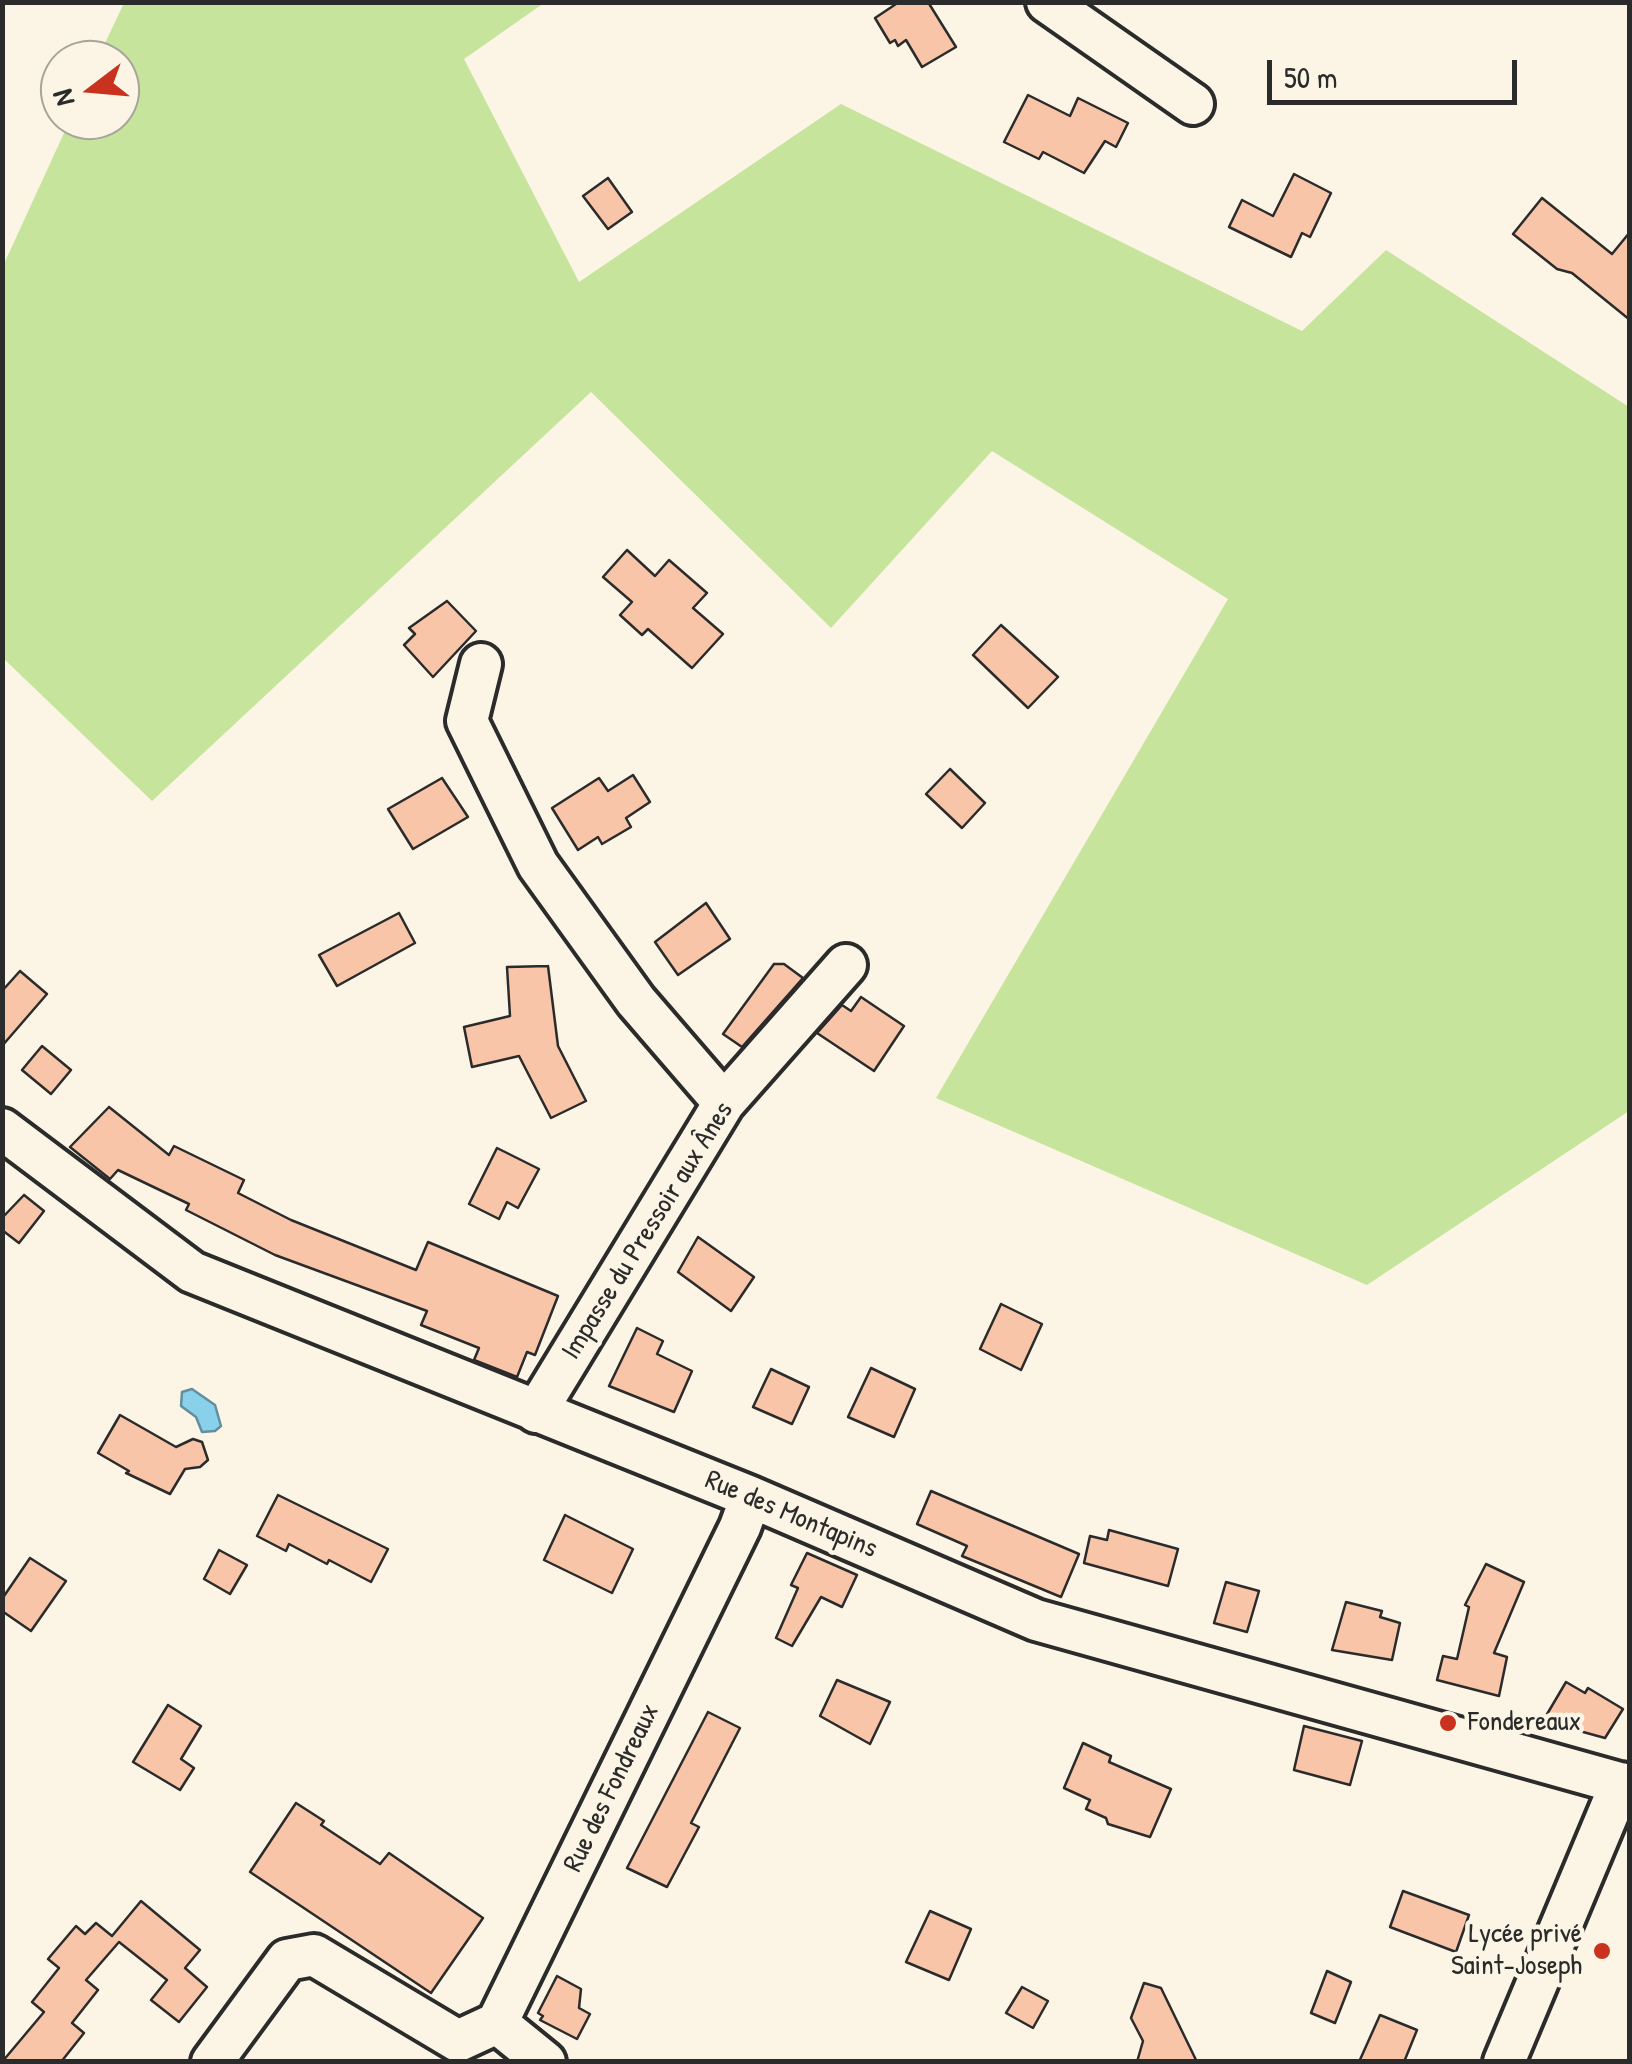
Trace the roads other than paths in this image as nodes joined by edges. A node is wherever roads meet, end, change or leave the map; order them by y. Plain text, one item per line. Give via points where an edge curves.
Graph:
1 (1047, 2) edge
2 (1194, 104) dead end
3 (481, 664) dead end
4 (846, 965) dead end
5 (724, 1103) junction
6 (2, 1129) edge
7 (536, 1412) junction
8 (750, 1496) junction
9 (1625, 1784) edge
10 (497, 2023) junction
11 (212, 2062) edge
12 (545, 2062) edge
13 (1504, 2062) edge

1 - 2 street
3 - 5 street, Impasse du Pressoir aux Ânes via 467,720 538,866 636,1001
4 - 5 street, Impasse du Pressoir aux Ânes
5 - 7 street, Impasse du Pressoir aux Ânes
6 - 7 street, Rue des Montapins via 192,1272
7 - 8 street, Rue des Montapins
8 - 9 street, Rue des Montapins via 1036,1620
8 - 10 street, Rue des Fondreaux
9 - 13 street
10 - 11 street via 458,2040 314,1954 287,1960
10 - 12 street

